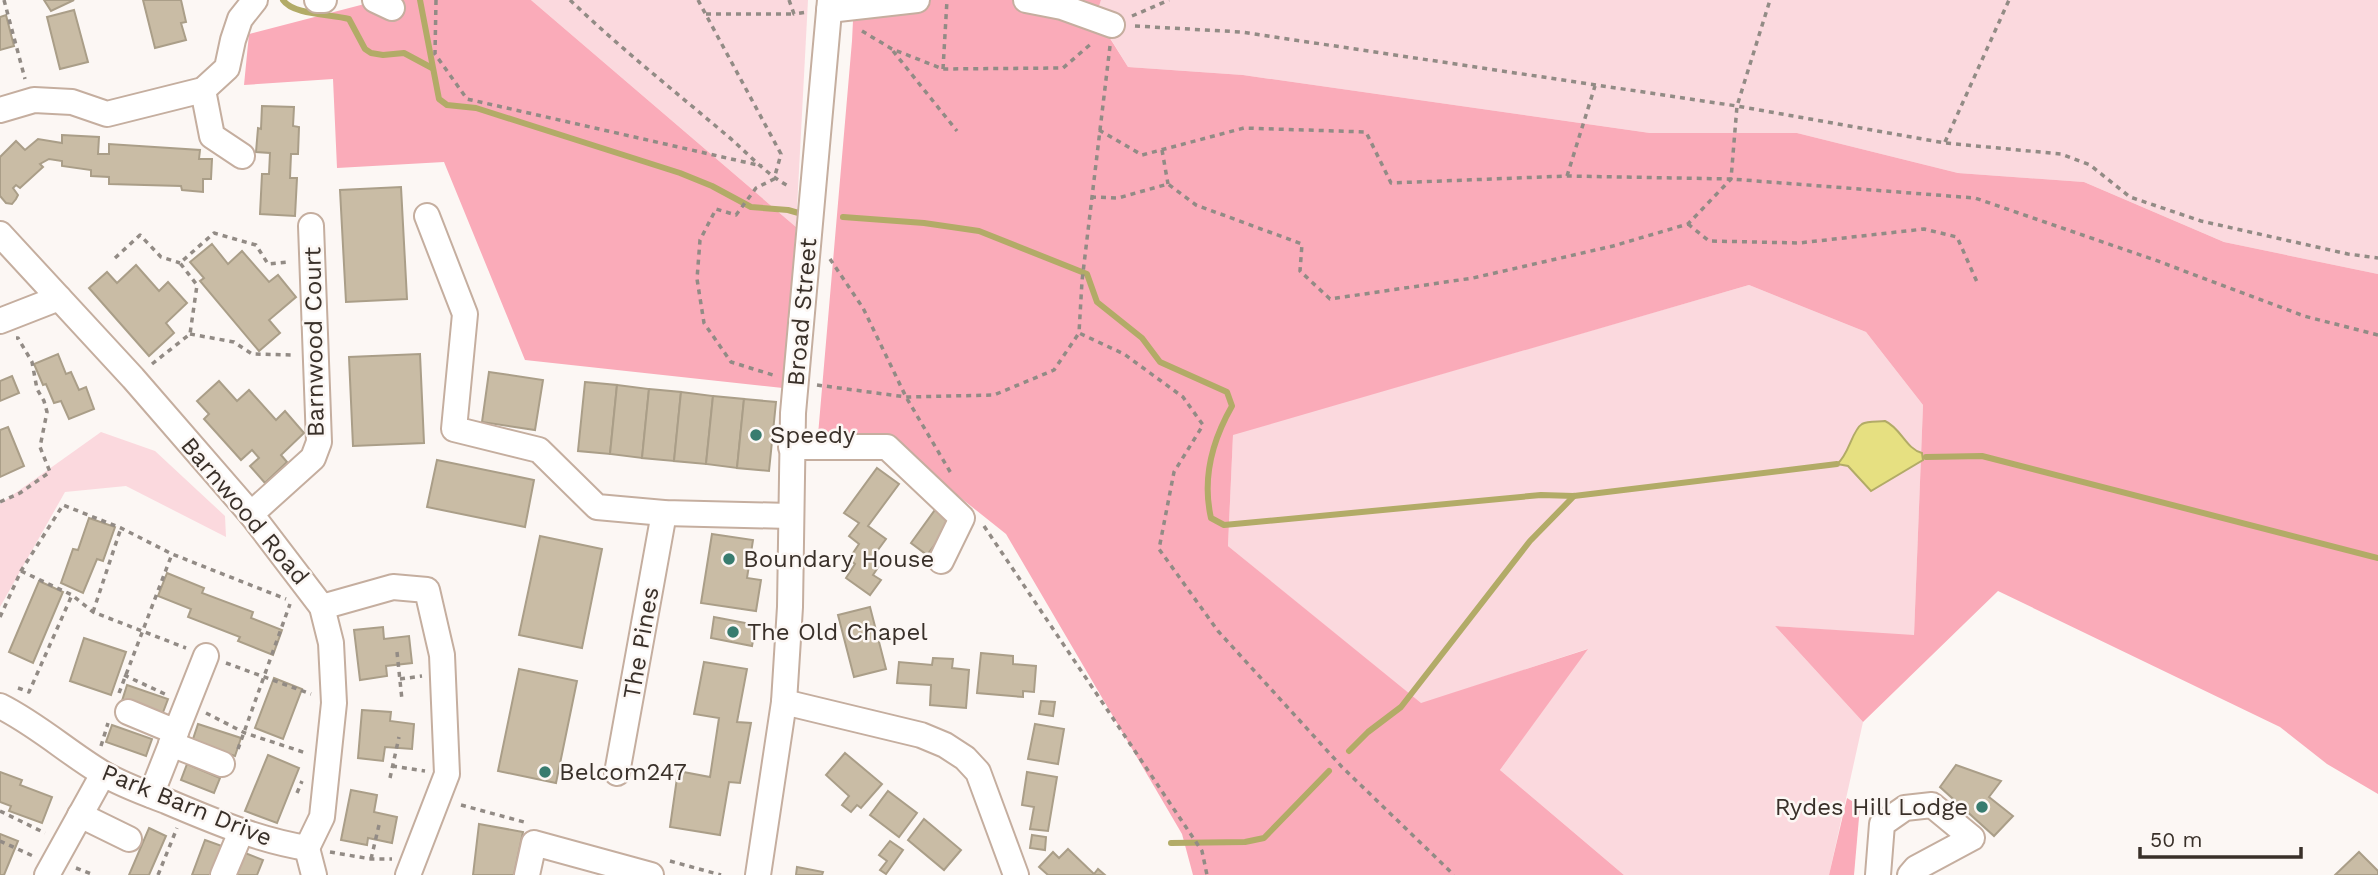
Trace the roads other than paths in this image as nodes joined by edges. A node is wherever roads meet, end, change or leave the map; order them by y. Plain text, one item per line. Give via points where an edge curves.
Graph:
1 (317, 0) edge
2 (324, 0) edge
3 (917, 0) edge
4 (1026, 0) edge
5 (829, 5) edge
6 (242, 6) edge
7 (1112, 25) road end
8 (203, 90) junction
9 (0, 110) edge
10 (242, 156) dead end
11 (427, 216) dead end
12 (311, 226) dead end
13 (0, 234) edge
14 (59, 298) junction
15 (0, 321) edge
16 (790, 447) junction
17 (664, 513) junction
18 (251, 514) junction
19 (790, 516) junction
20 (942, 561) dead end
21 (322, 607) junction
22 (206, 656) road end
23 (5, 695) edge
24 (784, 702) junction
25 (118, 710) road end
26 (173, 738) junction
27 (222, 764) dead end
28 (617, 773) dead end
29 (103, 774) junction
30 (151, 795) junction
31 (80, 815) junction
32 (241, 832) junction
33 (129, 839) dead end
34 (307, 848) junction
35 (411, 867) edge
36 (47, 875) edge
37 (223, 875) edge
38 (314, 875) edge
39 (527, 875) edge
40 (651, 875) edge
41 (758, 875) edge
42 (1016, 875) edge
43 (1878, 875) edge
44 (1910, 875) edge

1 - 2 street
3 - 5 street
4 - 7 street
5 - 16 street, Broad Street
6 - 8 street via 227,68
8 - 9 street via 107,114 72,102 34,100
8 - 10 street via 212,136
11 - 17 street via 465,314 454,429 539,450 597,507
12 - 18 street, Barnwood Court via 319,442 313,458
13 - 14 street, Barnwood Road
14 - 15 street
14 - 18 street, Barnwood Road
16 - 19 street, Broad Street
16 - 20 street via 887,447 962,518
17 - 19 street
17 - 28 street, The Pines
18 - 21 street, Barnwood Road
19 - 24 street, Broad Street
21 - 34 street, Barnwood Road via 331,643 334,703 322,817
21 - 35 street via 393,587 427,590 442,655 447,774
22 - 26 street
23 - 29 street, Park Barn Drive via 33,723
24 - 41 street, Broad Street
24 - 42 street via 921,735 965,758 978,772
25 - 26 street
26 - 27 street
26 - 30 street
29 - 30 street, Park Barn Drive
29 - 31 street
30 - 32 street, Park Barn Drive
31 - 33 street
31 - 36 street
32 - 34 street, Park Barn Drive
32 - 37 street
34 - 38 street
39 - 40 street via 534,843
43 - 44 street via 1882,824 1905,808 1932,805 1972,838

